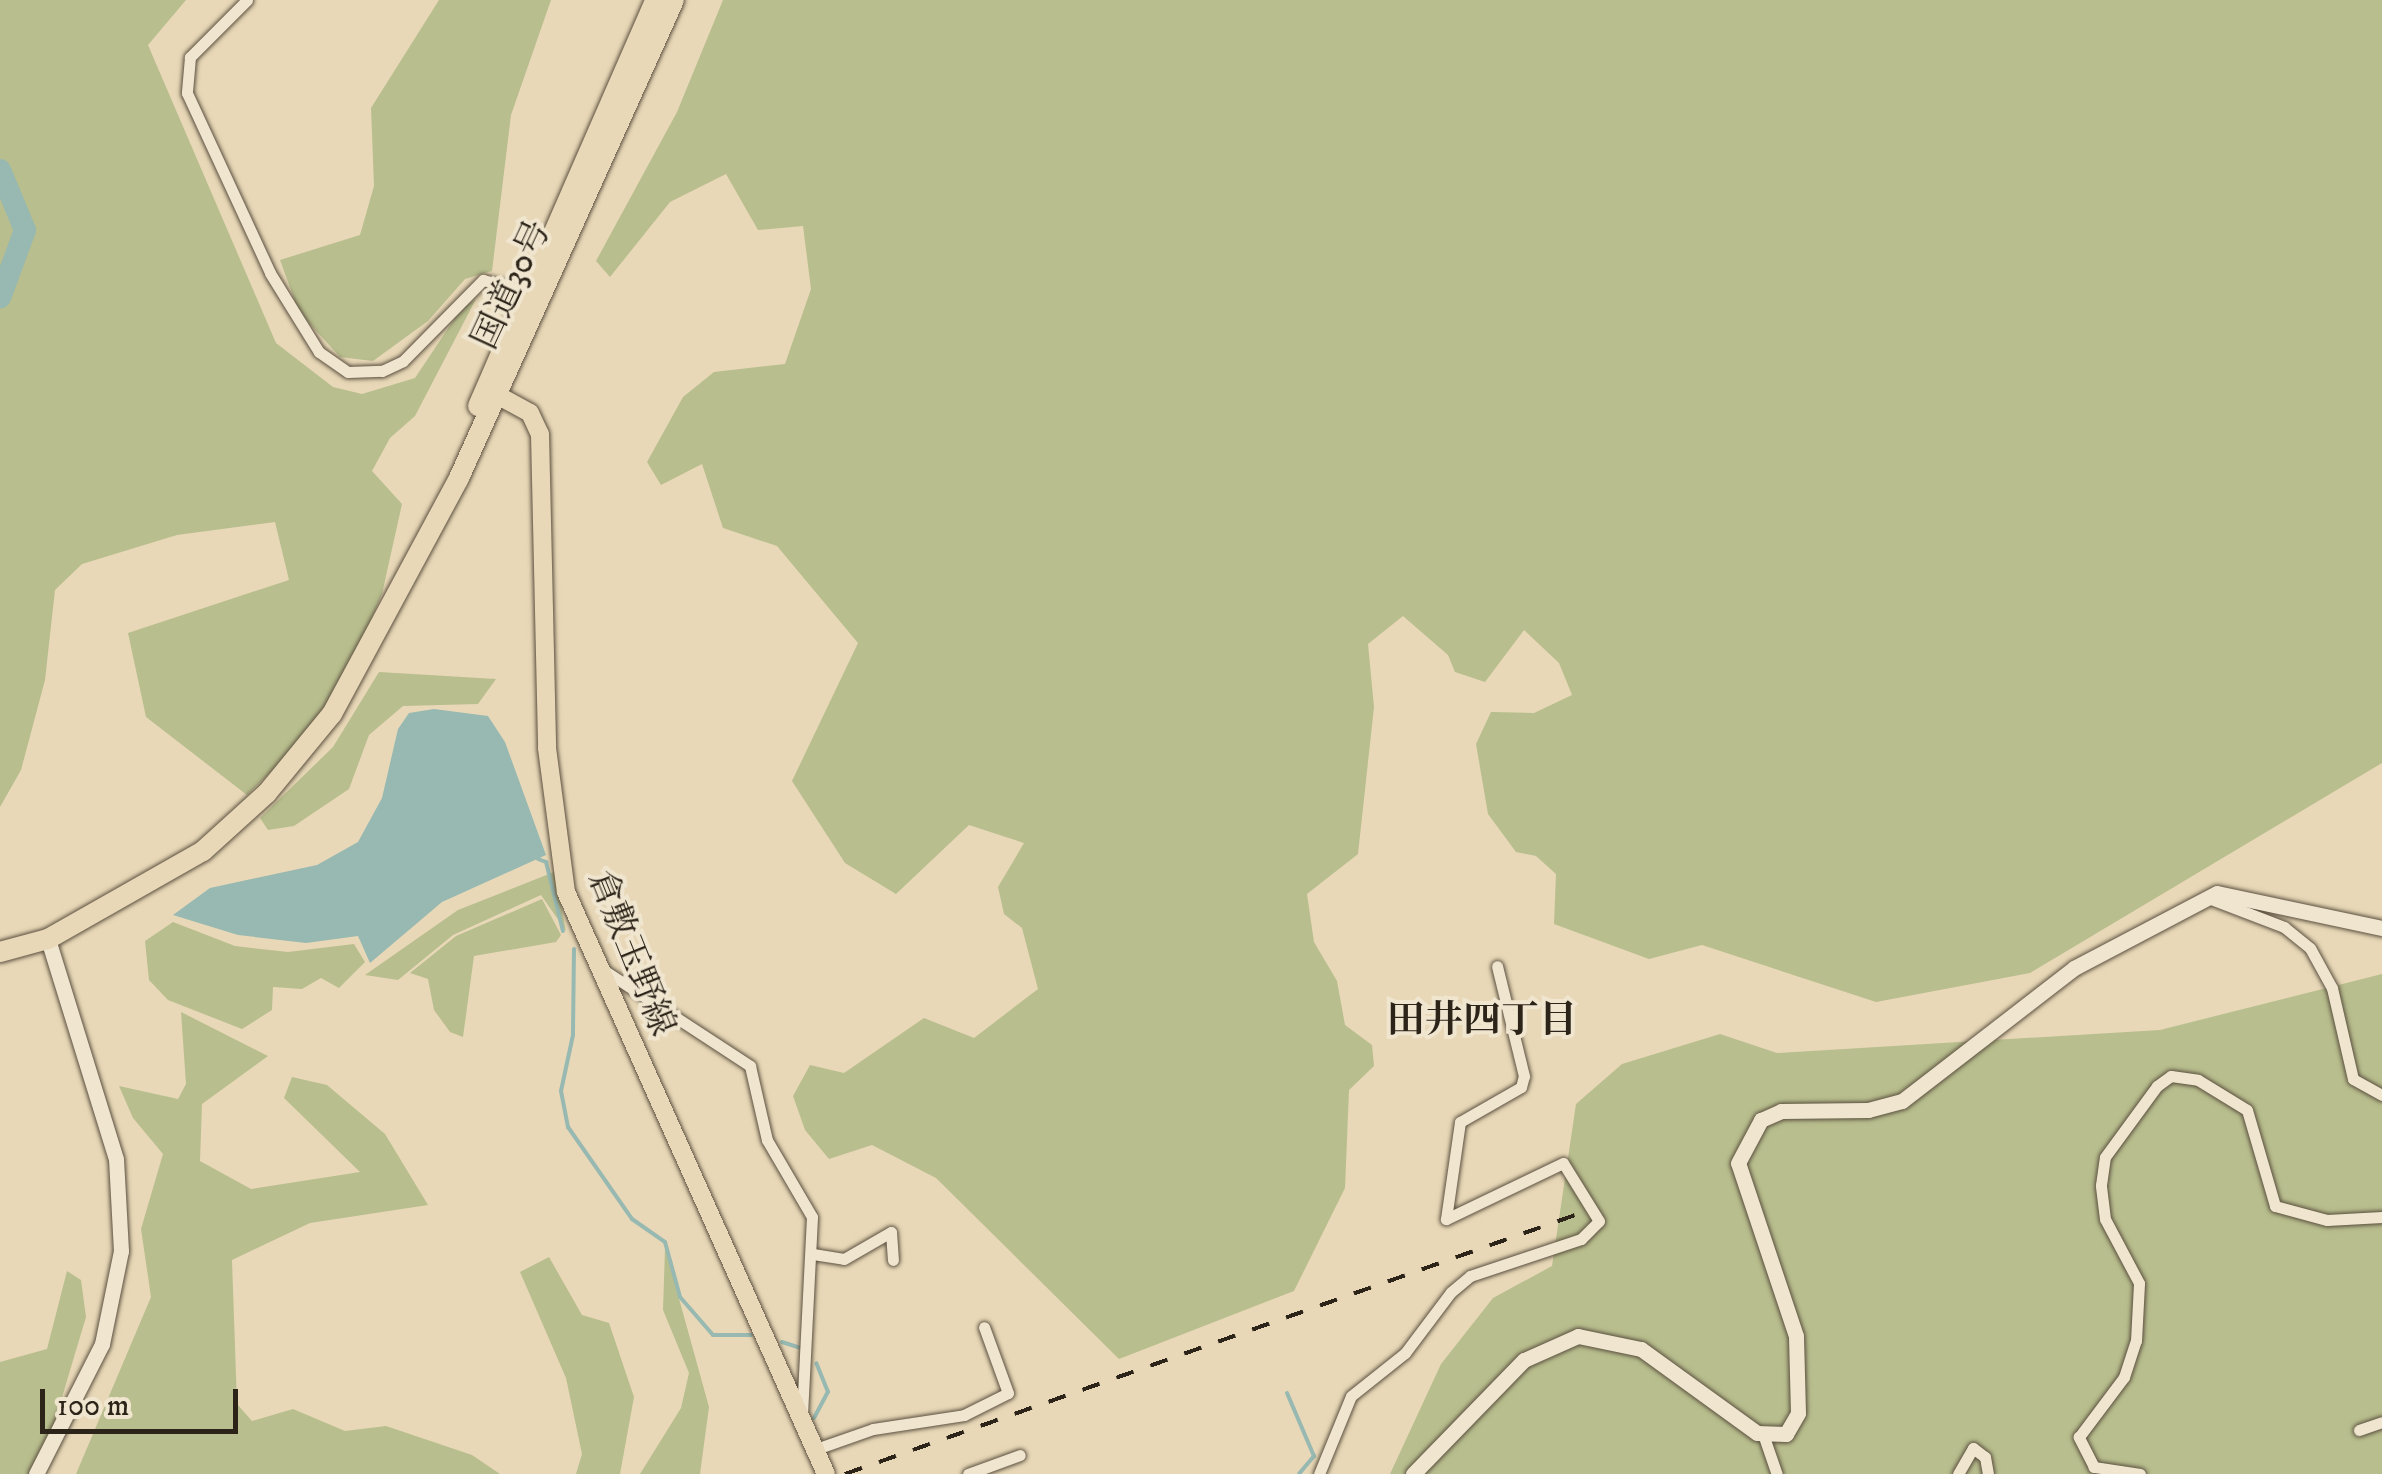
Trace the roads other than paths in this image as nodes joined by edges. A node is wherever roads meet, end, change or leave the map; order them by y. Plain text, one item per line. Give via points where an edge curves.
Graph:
1 (247, 0) edge
2 (655, 0) edge
3 (674, 0) edge
4 (536, 294) junction
5 (492, 391) junction
6 (2206, 897) junction
7 (2382, 928) edge
8 (48, 939) junction
9 (0, 952) edge
10 (1498, 966) dead end
11 (598, 967) junction
12 (2382, 1094) edge
13 (2382, 1217) edge
14 (813, 1254) junction
15 (894, 1260) dead end
16 (984, 1327) dead end
17 (802, 1415) junction
18 (2382, 1422) edge
19 (2360, 1430) dead end
20 (1764, 1437) junction
21 (816, 1450) junction
22 (1020, 1455) dead end
23 (36, 1474) edge
24 (826, 1474) edge
25 (968, 1474) edge
26 (1319, 1474) edge
27 (1413, 1474) edge
28 (1777, 1474) edge
29 (1958, 1474) edge
30 (1988, 1474) edge
31 (2140, 1474) edge

1 - 4 street via 190,56 187,93 270,273 320,352 348,372 382,370 403,361 483,280
2 - 4 highway, 国道30号
3 - 4 highway, 国道30号
4 - 5 highway, 国道30号
5 - 8 highway, 国道30号 via 399,592 332,714 267,792 175,869
5 - 11 main road, 倉敷玉野線 via 530,413 540,434 547,748 566,892
6 - 7 street via 2241,893 2344,924
6 - 12 street via 2284,927 2310,948 2332,988 2353,1078
6 - 20 street via 2074,968 1902,1101 1868,1110 1781,1111 1753,1128 1740,1150 1739,1173 1790,1314 1799,1376 1795,1424
8 - 9 highway, 国道30号
8 - 23 street via 116,1159 121,1251 102,1344
10 - 26 street via 1524,1076 1521,1087 1460,1122 1446,1219 1564,1163 1599,1221 1581,1239 1470,1276 1451,1292 1405,1353 1351,1396 1330,1431
11 - 14 street via 750,1066 766,1140 812,1216
11 - 17 main road, 倉敷玉野線
13 - 31 street via 2314,1219 2274,1206 2248,1110 2198,1080 2171,1076 2144,1100 2105,1157 2101,1185 2104,1220 2139,1284 2136,1341 2124,1378 2079,1437 2094,1467
14 - 15 street via 844,1259 891,1232
14 - 17 street
16 - 21 street via 1008,1393 964,1415 873,1429
17 - 21 main road, 倉敷玉野線
18 - 19 street
20 - 27 street via 1641,1349 1578,1336 1524,1360
20 - 28 street
21 - 24 main road, 倉敷玉野線
22 - 25 street
29 - 30 street via 1973,1448 1985,1457

